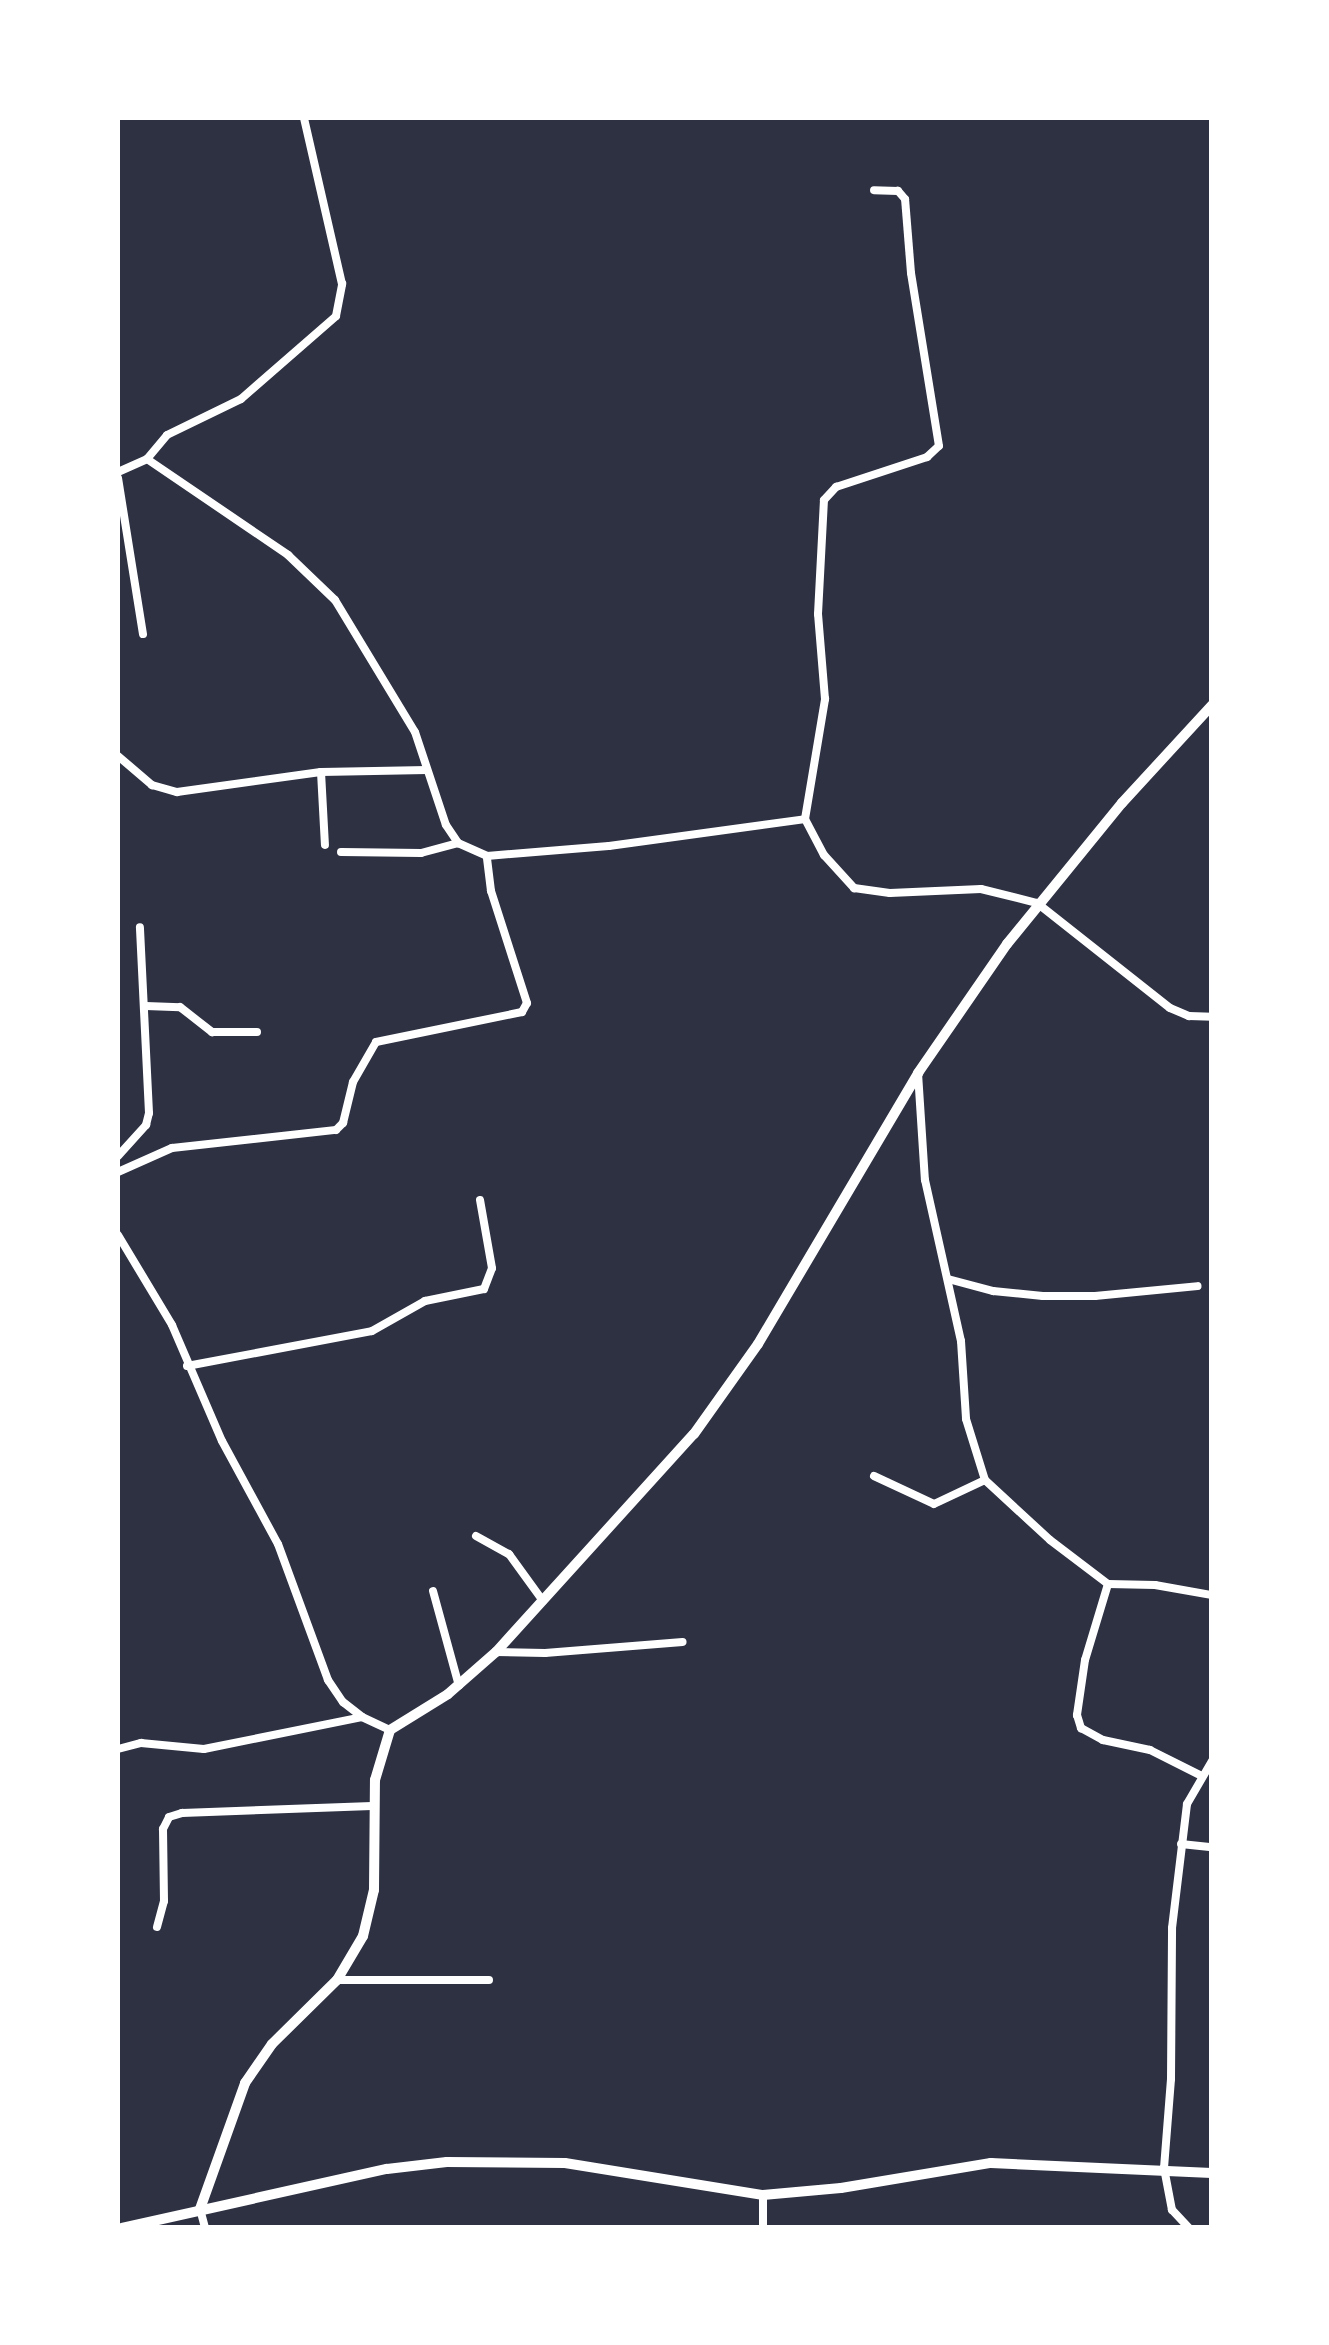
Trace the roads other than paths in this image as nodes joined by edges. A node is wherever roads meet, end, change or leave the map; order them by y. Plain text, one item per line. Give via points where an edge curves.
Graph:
1 (304, 118) edge
2 (874, 190) dead end
3 (147, 459) junction
4 (118, 475) edge
5 (143, 634) dead end
6 (1212, 705) edge
7 (118, 756) edge
8 (427, 770) junction
9 (321, 772) junction
10 (805, 819) junction
11 (458, 843) junction
12 (325, 845) dead end
13 (341, 852) dead end
14 (487, 856) junction
15 (1038, 903) junction
16 (140, 927) dead end
17 (146, 1006) junction
18 (1212, 1017) edge
19 (257, 1032) dead end
20 (918, 1074) junction
21 (118, 1156) edge
22 (118, 1172) edge
23 (480, 1200) dead end
24 (118, 1235) edge
25 (948, 1279) junction
26 (1198, 1286) dead end
27 (187, 1366) junction
28 (874, 1476) dead end
29 (984, 1480) junction
30 (476, 1536) dead end
31 (1108, 1584) junction
32 (433, 1591) dead end
33 (1212, 1595) edge
34 (543, 1600) junction
35 (683, 1642) dead end
36 (496, 1652) junction
37 (459, 1686) junction
38 (362, 1717) junction
39 (390, 1730) junction
40 (118, 1749) edge
41 (1212, 1761) edge
42 (1200, 1774) junction
43 (372, 1806) junction
44 (1181, 1844) junction
45 (1212, 1847) edge
46 (157, 1927) dead end
47 (337, 1980) junction
48 (489, 1980) dead end
49 (1164, 2168) junction
50 (1212, 2173) edge
51 (763, 2195) junction
52 (200, 2209) junction
53 (122, 2228) edge
54 (206, 2228) edge
55 (763, 2228) edge
56 (1189, 2228) edge

1 - 3 street via 342,284 336,316 240,399 168,435
2 - 10 street via 898,191 905,199 939,446 927,457 836,488 824,500 818,614 825,699
3 - 4 street
3 - 8 street via 288,555 323,587 415,732
4 - 5 street
6 - 15 street
7 - 9 street via 152,785 177,792
8 - 9 street
8 - 11 street
9 - 12 street
10 - 14 street
10 - 15 street via 824,855 854,888 981,888
11 - 13 street via 420,853
11 - 14 street
14 - 22 street via 490,891 527,1003 522,1012 376,1042 336,1130 172,1148
15 - 18 street via 1170,1008
15 - 20 street
16 - 17 street
17 - 19 street via 180,1006 212,1032
17 - 21 street via 149,1119
20 - 25 street via 925,1180
20 - 34 street via 731,1384 650,1487
23 - 27 street via 492,1268 484,1289 424,1301 372,1331
24 - 27 street via 172,1325
25 - 26 street via 1011,1294 1060,1296
25 - 29 street via 966,1418
27 - 38 street via 278,1544 328,1680
28 - 29 street via 934,1504
29 - 31 street
30 - 34 street via 509,1554
31 - 33 street
31 - 42 street via 1085,1660 1080,1728
32 - 37 street
34 - 36 street
35 - 36 street
36 - 37 street
37 - 39 street
38 - 39 street
38 - 40 street via 204,1749 141,1743
39 - 43 street
41 - 42 street
42 - 44 street
43 - 46 street via 169,1817
43 - 47 street via 372,1906
44 - 45 street
44 - 49 street
47 - 48 street
47 - 52 street via 272,2044 245,2082
49 - 50 street
49 - 51 street via 992,2162
49 - 56 street via 1172,2210
51 - 52 street via 605,2168 485,2160 387,2169
51 - 55 street
52 - 53 street
52 - 54 street

